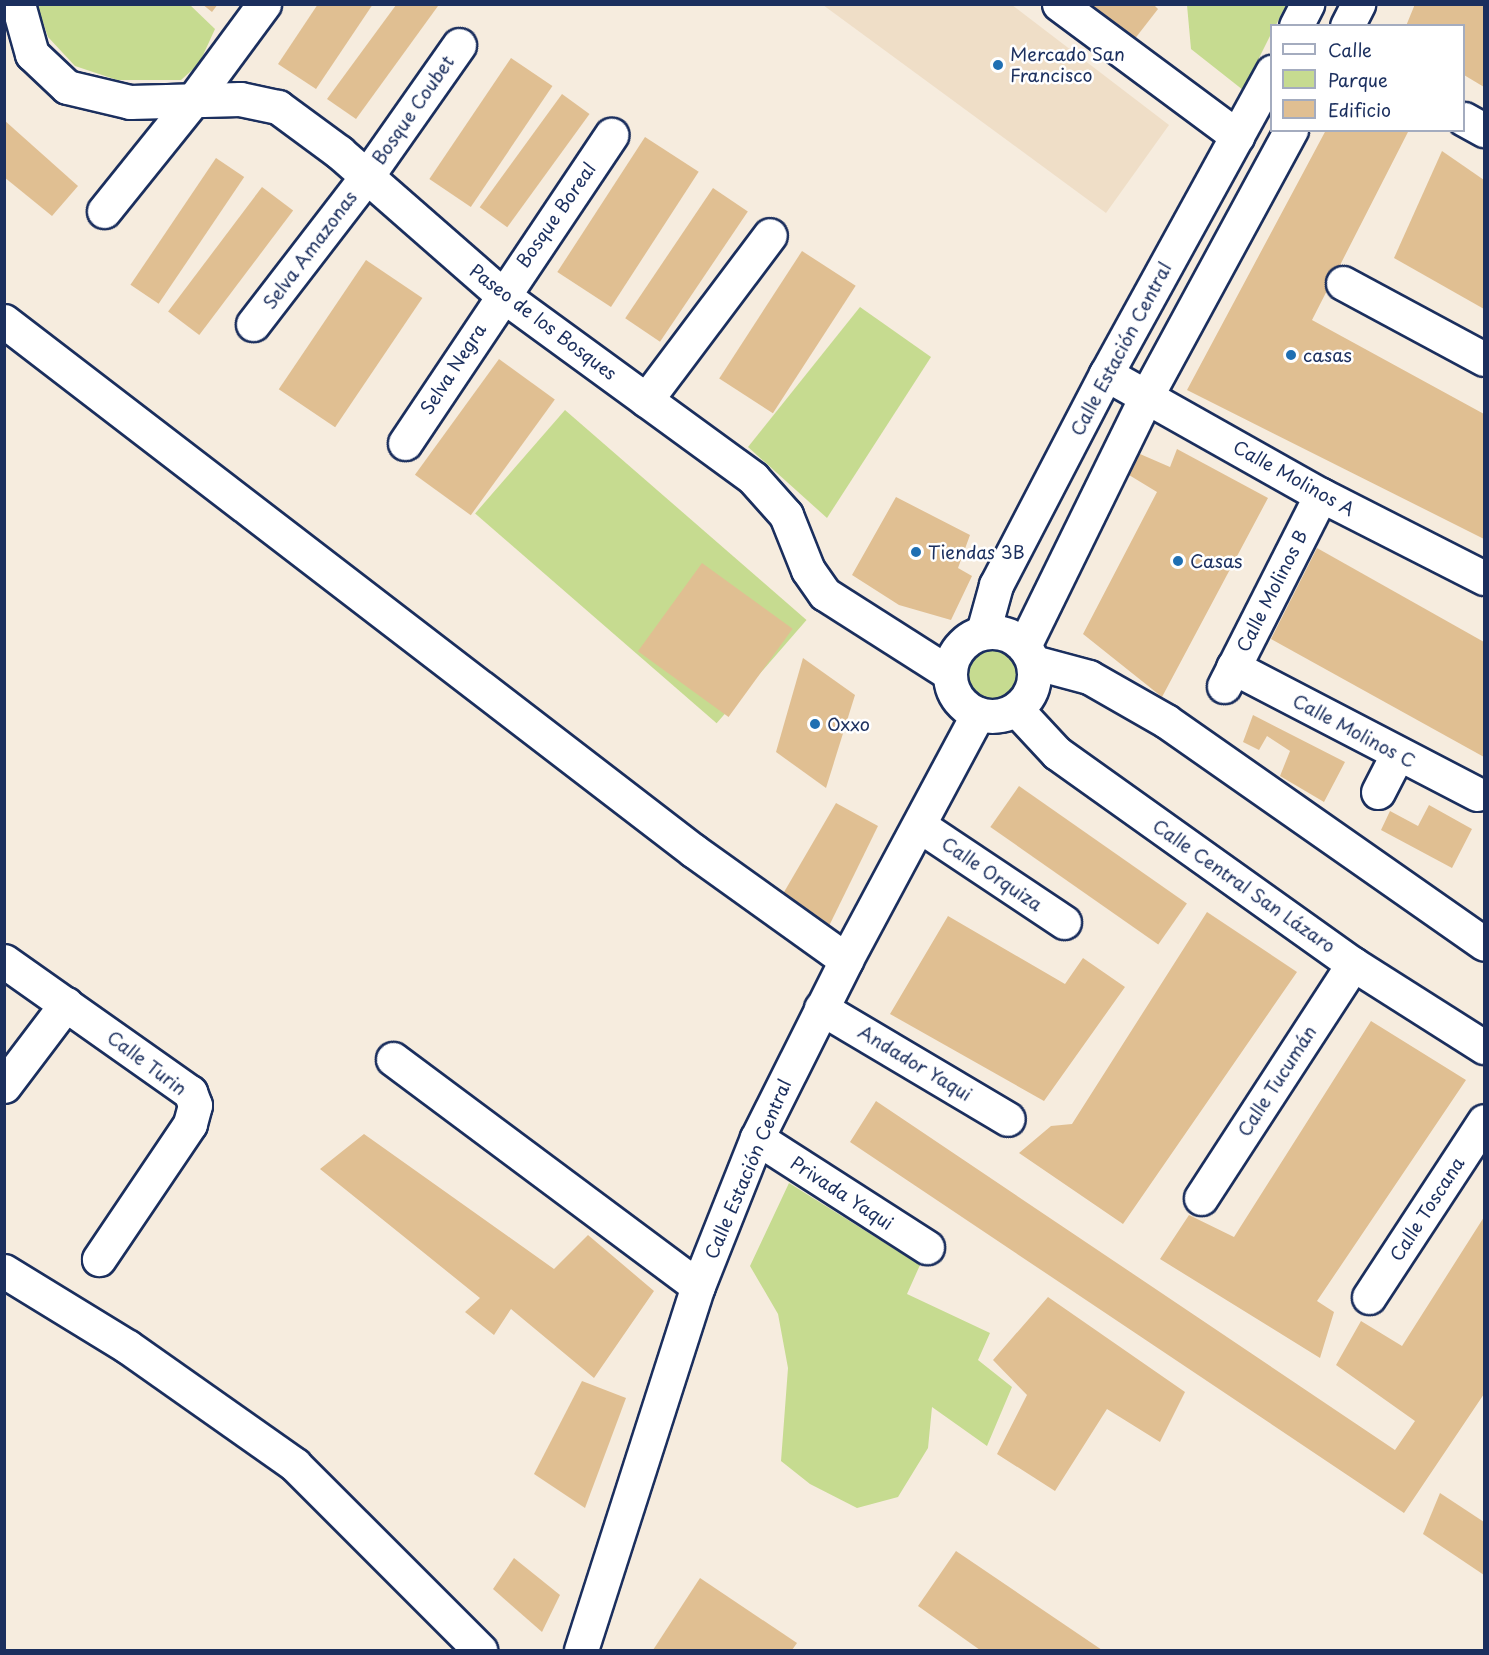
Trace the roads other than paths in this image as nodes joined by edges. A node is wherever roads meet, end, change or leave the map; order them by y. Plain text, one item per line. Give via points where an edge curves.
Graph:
1 (18, 4) edge
2 (264, 4) edge
3 (1059, 4) edge
4 (1307, 4) edge
5 (1358, 4) edge
6 (1297, 24) edge
7 (1348, 24) edge
8 (459, 45) dead end
9 (1270, 76) edge
10 (194, 99) junction
11 (1465, 119) edge
12 (1485, 130) edge
13 (1290, 132) edge
14 (611, 135) dead end
15 (1236, 136) junction
16 (367, 176) junction
17 (104, 211) dead end
18 (770, 235) dead end
19 (1342, 283) dead end
20 (501, 294) junction
21 (4, 321) edge
22 (253, 324) dead end
23 (1485, 359) edge
24 (1106, 374) junction
25 (1147, 395) junction
26 (646, 400) junction
27 (405, 443) dead end
28 (1321, 495) junction
29 (1485, 578) edge
30 (983, 632) junction
31 (1029, 654) junction
32 (949, 673) junction
33 (1228, 677) joint
34 (1016, 709) junction
35 (978, 714) junction
36 (1397, 755) junction
37 (1378, 792) dead end
38 (1476, 794) dead end
39 (920, 826) junction
40 (1064, 922) dead end
41 (1485, 944) edge
42 (846, 960) junction
43 (4, 961) edge
44 (1353, 964) junction
45 (66, 1004) junction
46 (821, 1008) junction
47 (1485, 1047) edge
48 (393, 1059) dead end
49 (4, 1086) edge
50 (1008, 1119) dead end
51 (1485, 1121) edge
52 (757, 1138) junction
53 (1201, 1197) dead end
54 (927, 1247) dead end
55 (99, 1259) dead end
56 (4, 1271) edge
57 (698, 1286) junction
58 (1369, 1297) dead end
59 (480, 1650) edge
60 (580, 1650) edge

1 - 10 street, Paseo de los Bosques via 32,54 67,87 130,102
2 - 10 street
3 - 15 street
4 - 6 street
5 - 7 street
8 - 16 street, Bosque Coubet
9 - 15 street, Calle Estación Central
10 - 16 street, Paseo de los Bosques via 240,99 278,107
10 - 17 street
11 - 12 street
13 - 25 street
14 - 20 street, Bosque Boreal
15 - 24 street, Calle Estación Central
16 - 20 street, Paseo de los Bosques
16 - 22 street, Selva Amazonas
18 - 26 street
19 - 23 street
20 - 26 street, Paseo de los Bosques
20 - 27 street, Selva Negra
21 - 42 street via 694,851
24 - 25 street, Calle Molinos A
24 - 30 street, Calle Estación Central via 996,585
25 - 28 street, Calle Molinos A
25 - 31 street
26 - 32 street, Paseo de los Bosques via 753,478 786,515 808,570 825,594
28 - 29 street, Calle Molinos A
28 - 33 street, Calle Molinos B
30 - 31 street via 1006,634
30 - 32 street via 960,647
31 - 34 street via 1035,680
31 - 41 street via 1089,677 1166,721
32 - 35 street via 952,690 962,705
33 - 36 street, Calle Molinos C
34 - 35 street via 997,716
34 - 44 street, Calle Central San Lázaro via 1057,753
35 - 39 street, Calle Estación Central
36 - 37 street
36 - 38 street, Calle Molinos C
39 - 40 street, Calle Orquiza
39 - 42 street, Calle Estación Central
42 - 46 street, Calle Estación Central
43 - 45 street, Calle Turin
44 - 47 street, Calle Central San Lázaro
44 - 53 street, Calle Tucumán
45 - 49 street
45 - 55 street, Calle Turin via 190,1092 195,1105 190,1124
46 - 50 street, Andador Yaqui
46 - 52 street, Calle Estación Central
48 - 57 street
51 - 58 street, Calle Toscana
52 - 54 street, Privada Yaqui
52 - 57 street, Calle Estación Central
56 - 59 street via 128,1347 295,1465
57 - 60 street, Calle Estación Central

